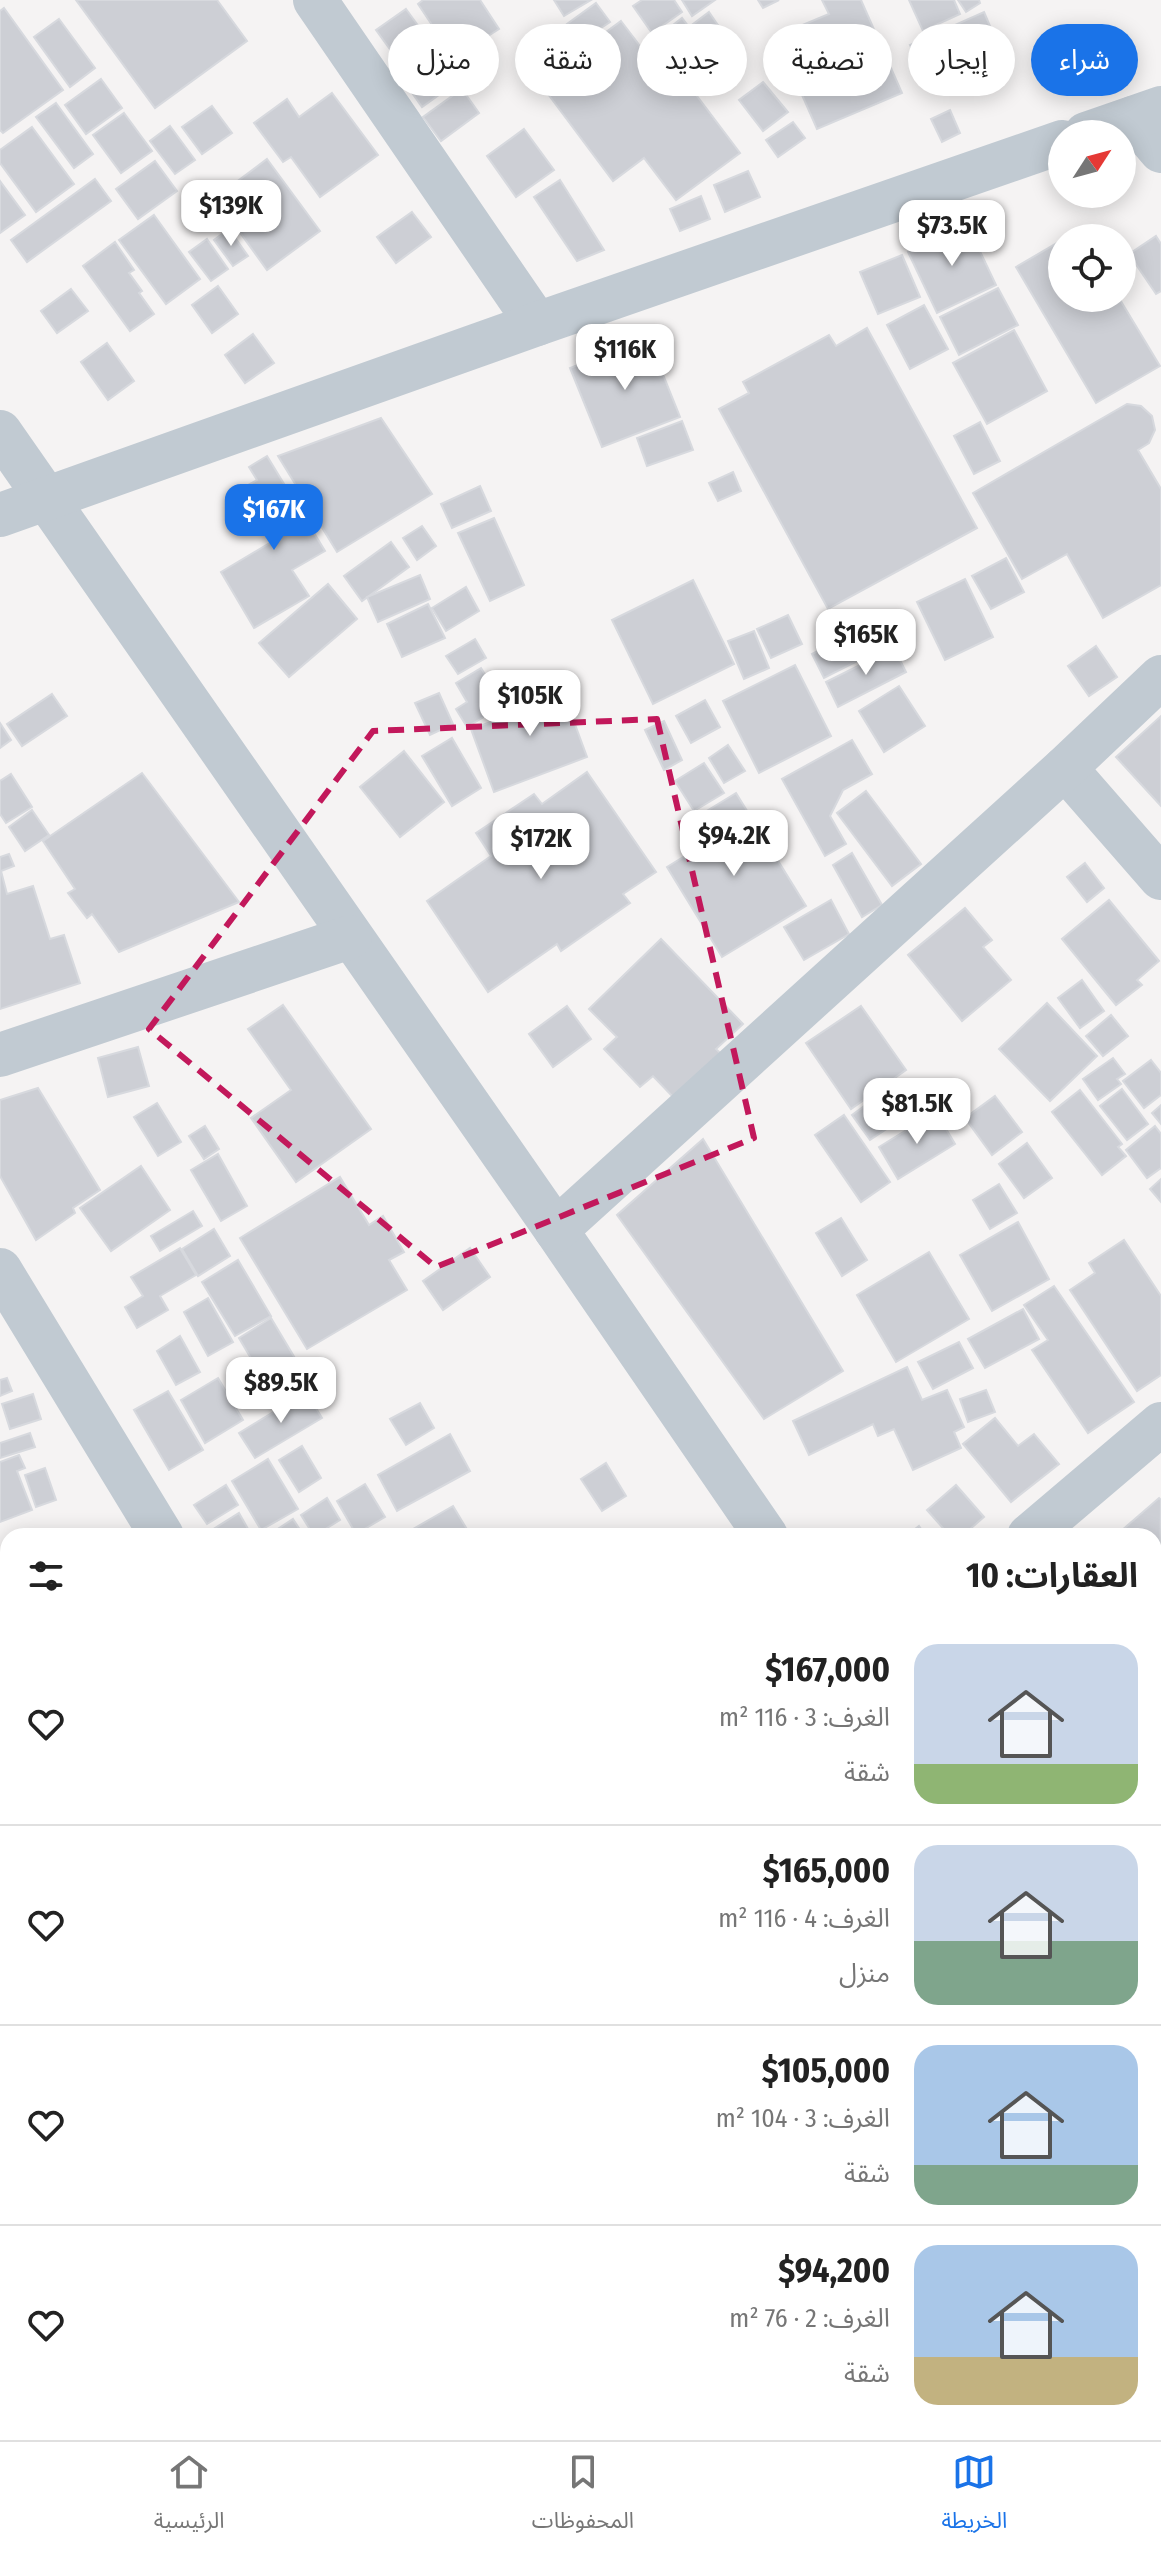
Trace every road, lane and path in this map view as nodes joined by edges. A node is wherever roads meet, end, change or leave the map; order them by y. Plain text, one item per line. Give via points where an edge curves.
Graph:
1 (315, 0) edge
2 (1147, 113) edge
3 (1127, 120) edge
4 (1048, 147) edge
5 (1161, 151) edge
6 (537, 324) junction
7 (0, 432) edge
8 (44, 497) junction
9 (0, 515) edge
10 (1161, 677) edge
11 (1065, 768) junction
12 (1161, 878) edge
13 (350, 937) junction
14 (0, 1055) edge
15 (556, 1230) junction
16 (0, 1270) edge
17 (1161, 1424) edge
18 (157, 1528) edge
19 (761, 1528) edge
20 (1038, 1528) edge

1 - 6 street
2 - 3 street
2 - 5 street
4 - 6 street
6 - 8 street
7 - 8 street
8 - 9 street
8 - 13 street
10 - 11 street
11 - 12 street
11 - 15 street
13 - 14 street
13 - 15 street
15 - 19 street
16 - 18 street
17 - 20 street

